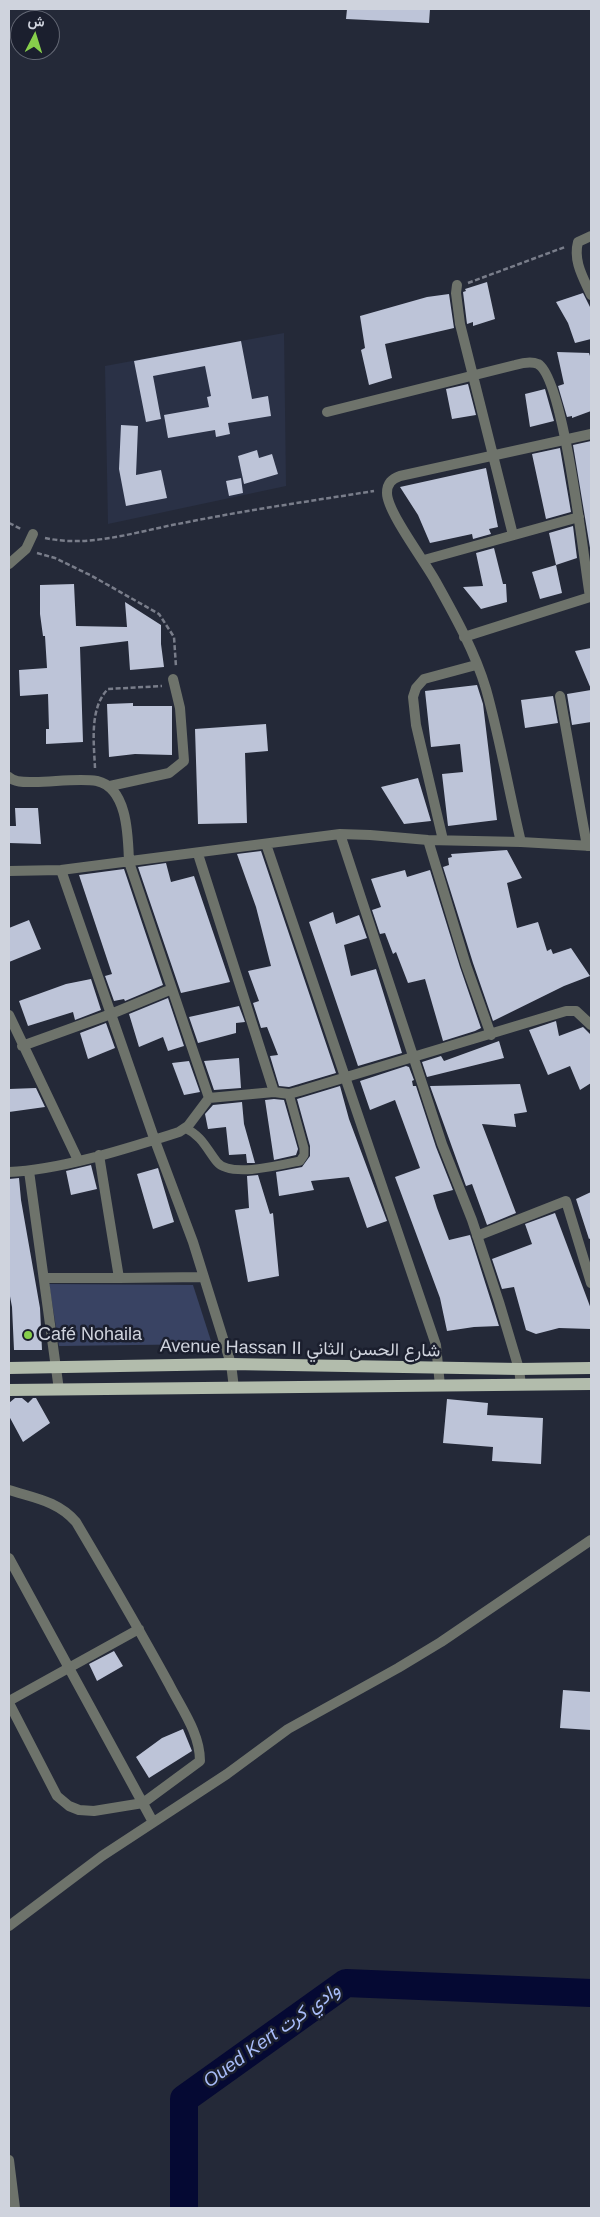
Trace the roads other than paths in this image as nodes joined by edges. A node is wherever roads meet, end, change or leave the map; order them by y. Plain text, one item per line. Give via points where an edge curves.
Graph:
1 (591, 236) edge
2 (457, 285) road end
3 (591, 295) edge
4 (472, 374) junction
5 (327, 412) dead end
6 (591, 434) edge
7 (564, 440) junction
8 (492, 456) junction
9 (579, 517) junction
10 (33, 534) road end
11 (513, 535) junction
12 (424, 560) junction
13 (9, 564) edge
14 (591, 597) edge
15 (464, 637) junction
16 (476, 665) junction
17 (173, 679) road end
18 (560, 696) dead end
19 (9, 777) edge
20 (110, 786) junction
21 (340, 834) junction
22 (428, 840) junction
23 (444, 840) junction
24 (521, 842) junction
25 (266, 844) junction
26 (589, 846) edge
27 (198, 854) junction
28 (129, 862) junction
29 (61, 870) junction
30 (9, 871) edge
31 (172, 989) junction
32 (111, 1014) junction
33 (9, 1015) edge
34 (591, 1025) edge
35 (491, 1035) junction
36 (22, 1046) junction
37 (414, 1058) junction
38 (345, 1079) junction
39 (274, 1092) junction
40 (289, 1094) junction
41 (209, 1098) junction
42 (186, 1128) junction
43 (154, 1138) junction
44 (99, 1155) junction
45 (78, 1160) junction
46 (29, 1171) junction
47 (9, 1172) edge
48 (477, 1236) junction
49 (44, 1278) junction
50 (119, 1278) junction
51 (204, 1278) junction
52 (591, 1283) edge
53 (231, 1364) junction
54 (56, 1367) junction
55 (9, 1368) edge
56 (438, 1368) junction
57 (591, 1368) edge
58 (519, 1369) junction
59 (591, 1384) edge
60 (522, 1385) junction
61 (440, 1386) junction
62 (234, 1388) junction
63 (9, 1390) edge
64 (59, 1390) junction
65 (9, 1490) edge
66 (591, 1540) edge
67 (9, 1558) edge
68 (139, 1629) junction
69 (69, 1669) junction
70 (9, 1702) edge
71 (12, 1718) edge
72 (143, 1803) junction
73 (154, 1822) junction
74 (9, 1926) edge
75 (9, 2160) edge
76 (15, 2208) edge

1 - 3 street via 578,242 576,252
2 - 4 street via 460,324
4 - 5 street
4 - 7 street via 528,362 538,364 552,389
4 - 8 street
6 - 7 street
7 - 8 street
7 - 9 street
8 - 11 street
8 - 12 street via 392,479 387,489 388,501
9 - 11 street
9 - 14 street
10 - 13 street via 26,549
11 - 12 street
12 - 15 street
14 - 15 street
15 - 16 street
16 - 23 street via 424,679 416,688 414,697 416,725
16 - 24 street via 486,689
17 - 20 street via 180,708 184,761 170,772
18 - 26 street
19 - 20 street via 21,782 96,781
20 - 28 street via 121,806 128,832
21 - 22 street
21 - 25 street
21 - 37 street
22 - 23 street
22 - 35 street
23 - 24 street
24 - 26 street
25 - 27 street
25 - 38 street
27 - 28 street
27 - 39 street
28 - 29 street
28 - 31 street
29 - 30 street
29 - 32 street
31 - 32 street
31 - 41 street
32 - 36 street
32 - 43 street
33 - 36 street
34 - 35 street via 576,1011 566,1011
35 - 37 street
36 - 45 street
37 - 38 street
37 - 48 street
38 - 40 street
38 - 56 street via 436,1345
39 - 40 street
39 - 41 street
40 - 42 lane via 304,1148 300,1161 260,1168 227,1169 217,1162 198,1136
41 - 42 street
42 - 43 street
43 - 44 street
43 - 51 street via 194,1242
44 - 45 street
44 - 50 street
45 - 46 street
46 - 47 street
46 - 49 street
48 - 52 street via 566,1201
48 - 58 street
49 - 50 street
49 - 54 street
50 - 51 street
51 - 53 street
53 - 54 main road, Avenue Hassan II شارع الحسن الثاني
53 - 56 main road, Avenue Hassan II شارع الحسن الثاني
53 - 62 street
54 - 55 main road, Avenue Hassan II شارع الحسن الثاني
54 - 64 street
56 - 58 main road, Avenue Hassan II شارع الحسن الثاني
56 - 61 street
57 - 58 main road, Avenue Hassan II شارع الحسن الثاني
58 - 60 street
59 - 60 main road, Avenue Hassan II شارع الحسن الثاني
60 - 61 main road, Avenue Hassan II شارع الحسن الثاني
61 - 62 main road, Avenue Hassan II شارع الحسن الثاني
62 - 64 main road, Avenue Hassan II شارع الحسن الثاني
63 - 64 main road, Avenue Hassan II شارع الحسن الثاني
65 - 68 street via 49,1502 69,1514
66 - 73 street via 441,1642 288,1729
67 - 69 street
68 - 69 street
68 - 72 street via 197,1739 200,1755 200,1761 190,1770
69 - 70 street
69 - 72 street
70 - 71 street
71 - 72 street via 56,1796 68,1806 94,1811
72 - 73 street
73 - 74 street via 102,1856
75 - 76 street

